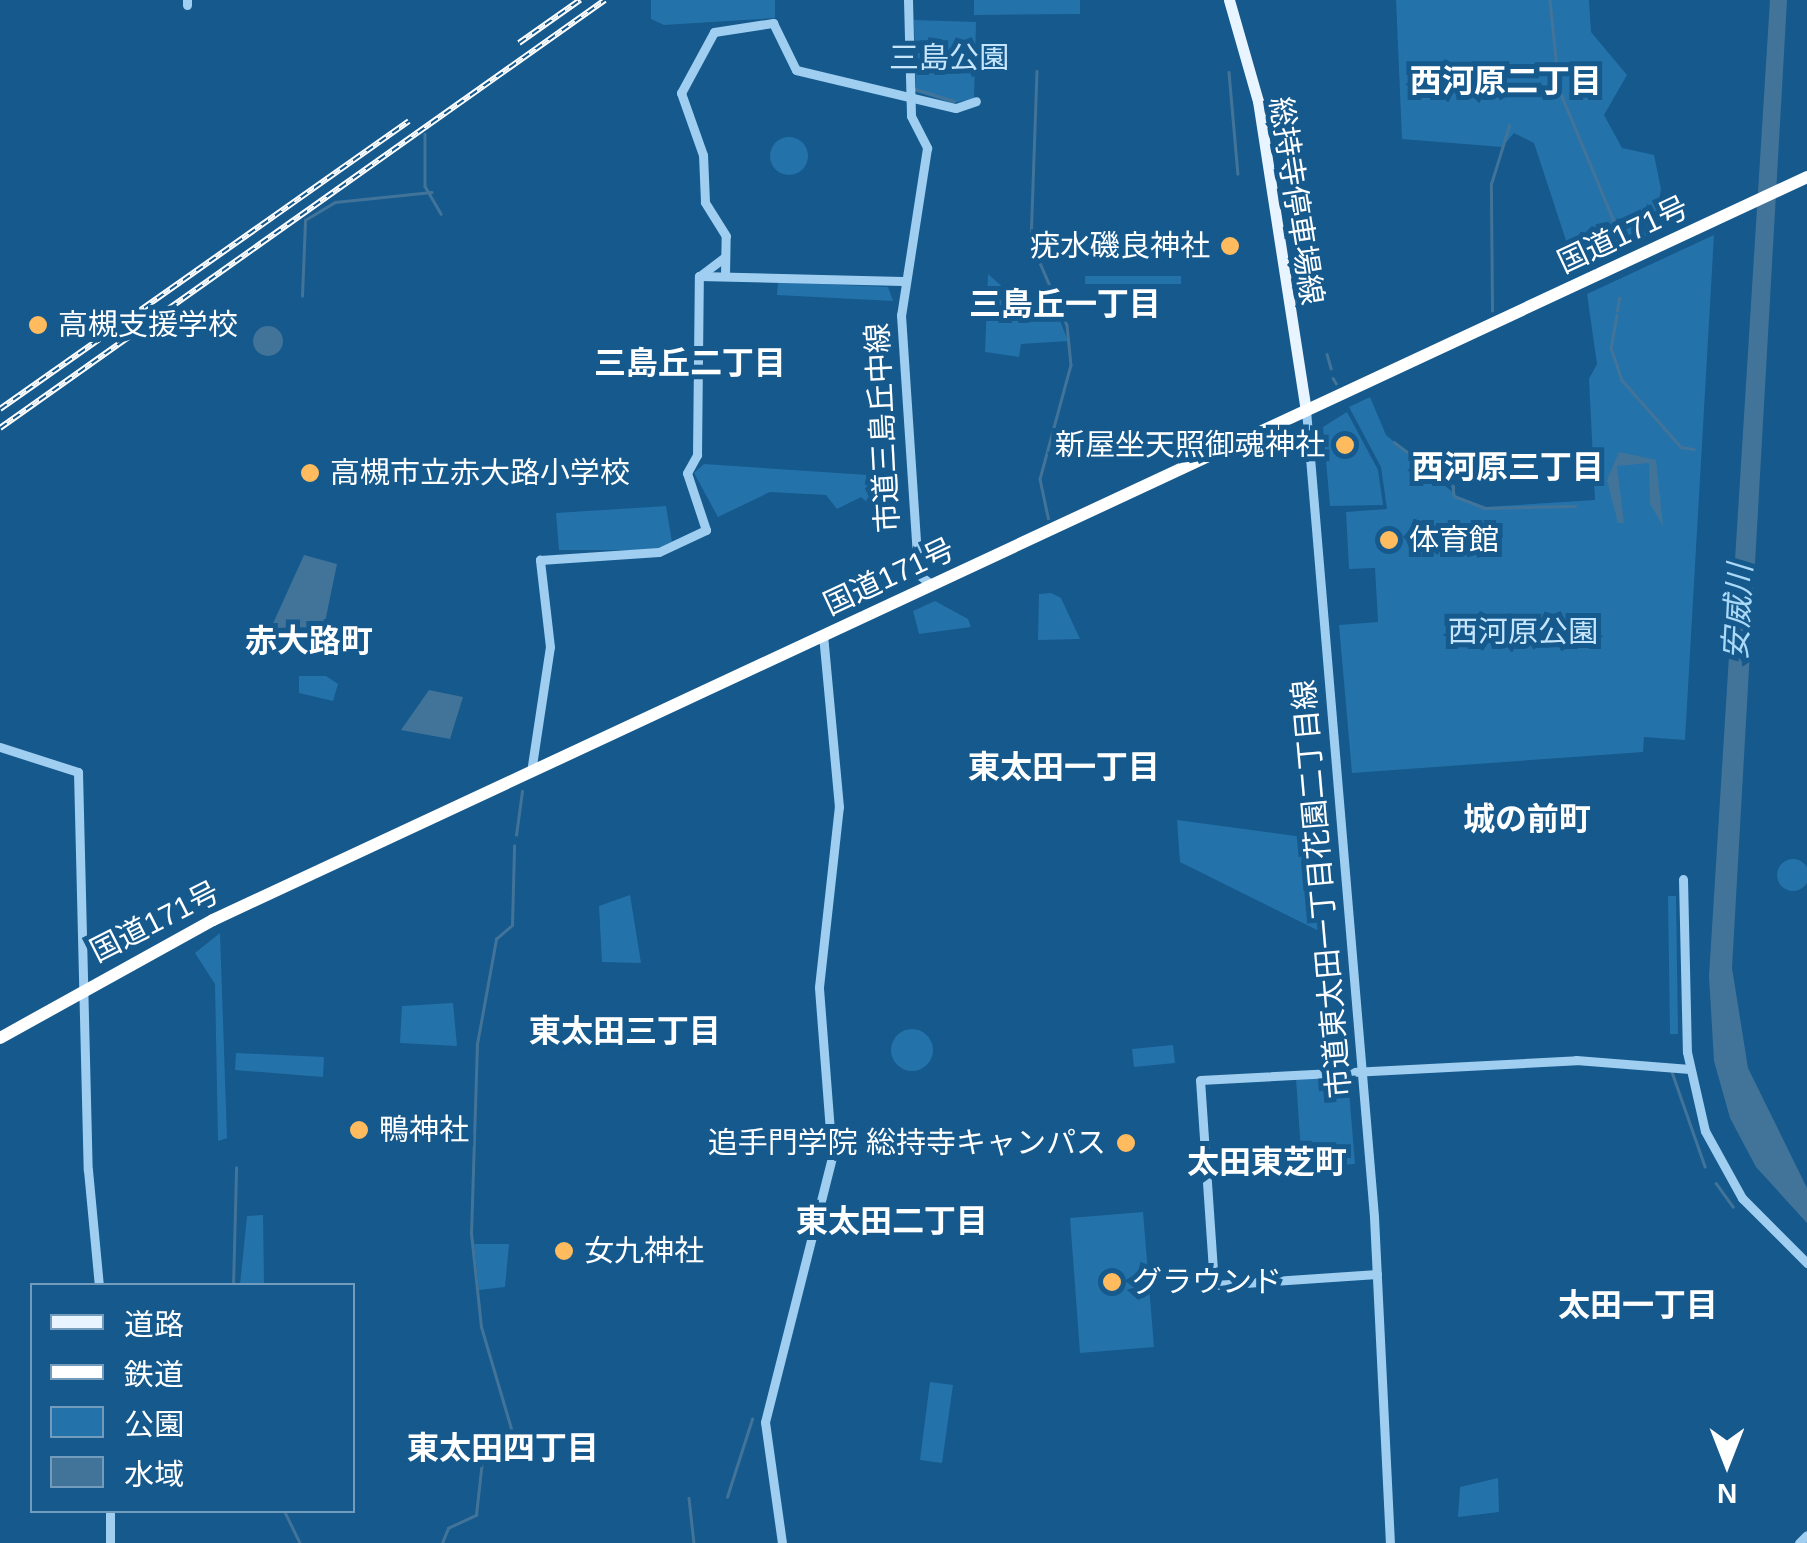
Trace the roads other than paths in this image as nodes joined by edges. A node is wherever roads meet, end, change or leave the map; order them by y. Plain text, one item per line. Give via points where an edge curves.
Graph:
1 (908, 0) edge
2 (1229, 0) edge
3 (911, 97) junction
4 (976, 101) dead end
5 (1807, 177) edge
6 (725, 257) junction
7 (701, 275) junction
8 (724, 275) junction
9 (902, 281) junction
10 (1306, 410) junction
11 (932, 585) junction
12 (823, 636) junction
13 (0, 747) edge
14 (531, 772) junction
15 (1683, 879) dead end
16 (88, 985) junction
17 (0, 1038) edge
18 (1361, 1065) junction
19 (1690, 1070) junction
20 (1807, 1263) edge
21 (1377, 1274) junction
22 (99, 1283) edge
23 (110, 1513) edge
24 (1807, 1535) edge
25 (110, 1543) edge
26 (782, 1543) edge
27 (1390, 1543) edge
28 (1799, 1543) edge

1 - 3 street, 市道三島丘中線
2 - 10 main road, 総持寺停車場線 via 1258,101
3 - 4 street via 959,109
3 - 6 street via 796,70 773,23 714,32 681,92
3 - 9 street, 市道三島丘中線 via 927,148
5 - 10 highway, 国道171号
6 - 7 street
6 - 8 street
7 - 8 street
7 - 14 street via 697,455 687,473 706,530 659,552 540,560 550,646
8 - 9 street
9 - 11 street, 市道三島丘中線 via 909,491 918,574
10 - 11 highway, 国道171号
10 - 18 street, 市道東太田一丁目花園二丁目線
11 - 12 highway, 国道171号
12 - 14 highway, 国道171号
12 - 26 street via 839,807 819,987 832,1157 766,1408
13 - 16 street via 78,772
14 - 16 highway, 国道171号
15 - 19 street
16 - 17 highway, 国道171号
16 - 22 street via 88,1170
18 - 19 street via 1576,1060
18 - 21 street, 市道東太田一丁目花園二丁目線
18 - 21 street via 1200,1080 1208,1235 1218,1286
19 - 20 street via 1724,1170
21 - 27 street, 市道東太田一丁目花園二丁目線
23 - 25 street
24 - 28 street

